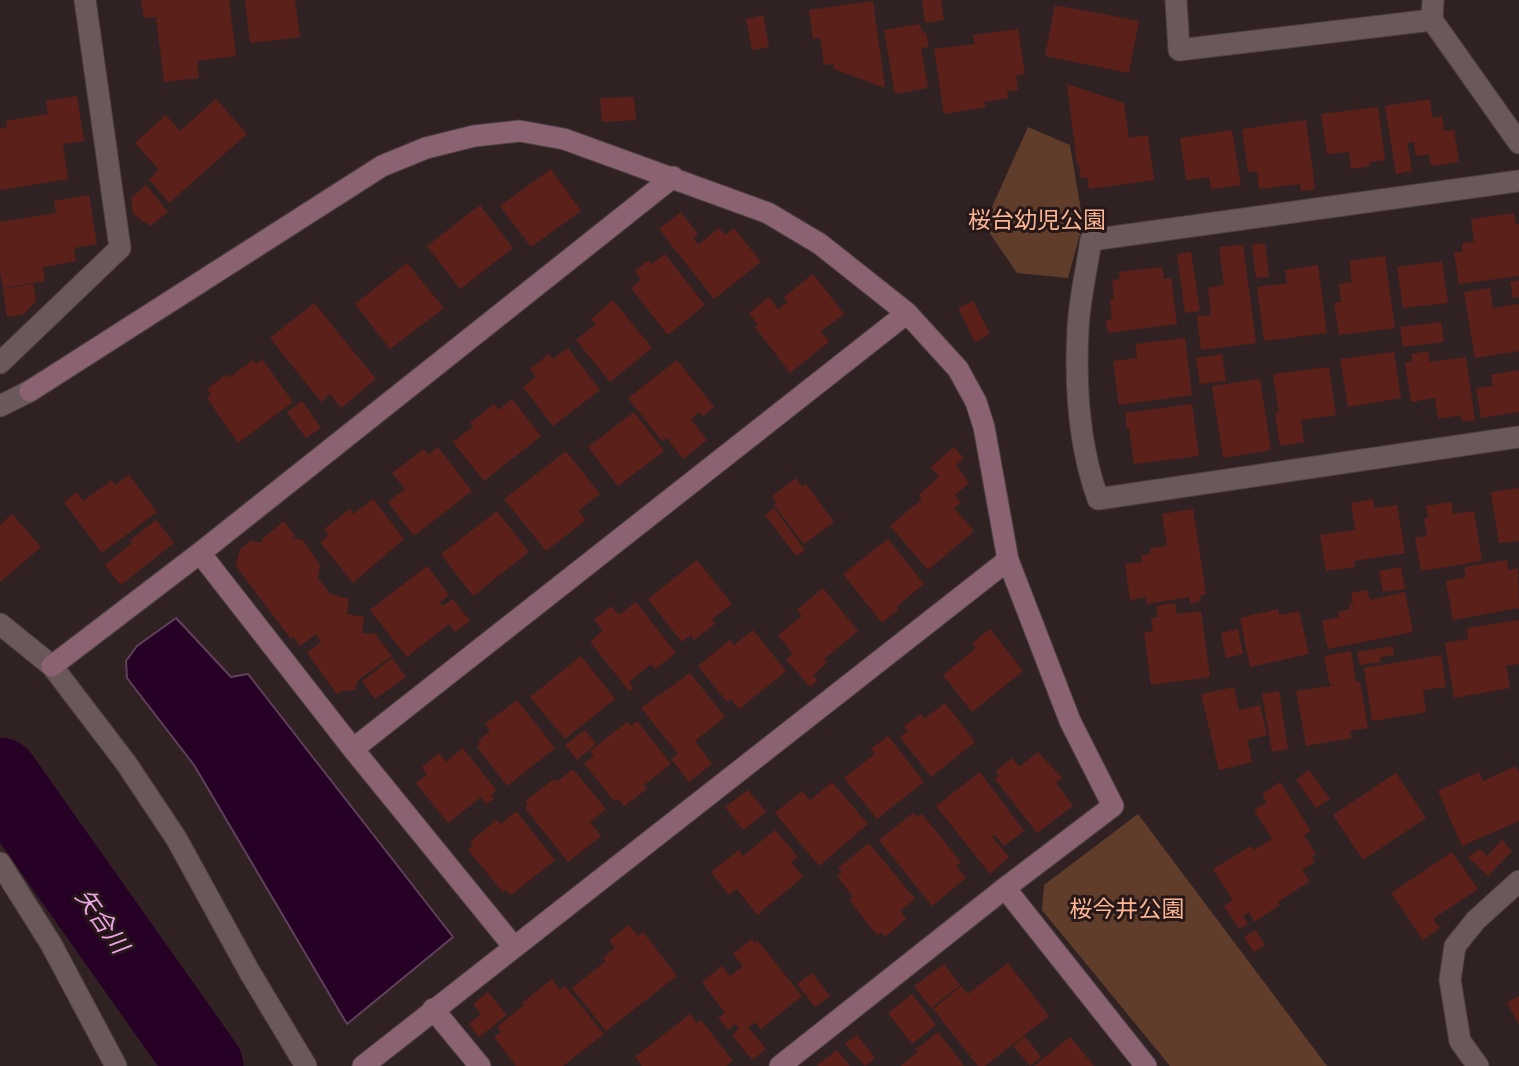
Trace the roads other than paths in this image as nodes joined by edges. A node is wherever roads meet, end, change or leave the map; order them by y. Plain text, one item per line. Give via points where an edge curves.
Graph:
1 (85, 0) edge
2 (1176, 0) edge
3 (1433, 10) edge
4 (1519, 143) edge
5 (673, 177) junction
6 (1519, 181) edge
7 (907, 313) junction
8 (0, 363) edge
9 (0, 406) edge
10 (1519, 437) edge
11 (200, 553) junction
12 (1008, 560) junction
13 (0, 624) edge
14 (52, 666) junction
15 (353, 749) junction
16 (0, 863) edge
17 (1519, 881) edge
18 (1005, 888) junction
19 (514, 947) junction
20 (433, 1009) junction
21 (116, 1066) edge
22 (306, 1066) edge
23 (363, 1066) edge
24 (480, 1066) edge
25 (780, 1066) edge
26 (1146, 1066) edge
27 (1478, 1066) edge

1 - 8 street via 120,248
2 - 3 street via 1180,50
3 - 4 street
5 - 7 street via 789,225
5 - 9 street via 564,139 520,131 426,148 383,166
5 - 11 street
6 - 10 street via 1091,240 1078,329 1079,408 1088,473 1098,499
7 - 12 street via 958,369 976,402
7 - 15 street
11 - 14 street
11 - 15 street
12 - 18 street via 1070,721 1113,806
12 - 19 street
13 - 14 street
14 - 22 street via 126,762 176,838
15 - 19 street
16 - 21 street via 51,944
17 - 27 street via 1454,946 1450,980 1460,1041
18 - 25 street
18 - 26 street
19 - 20 street
20 - 23 street
20 - 24 street

